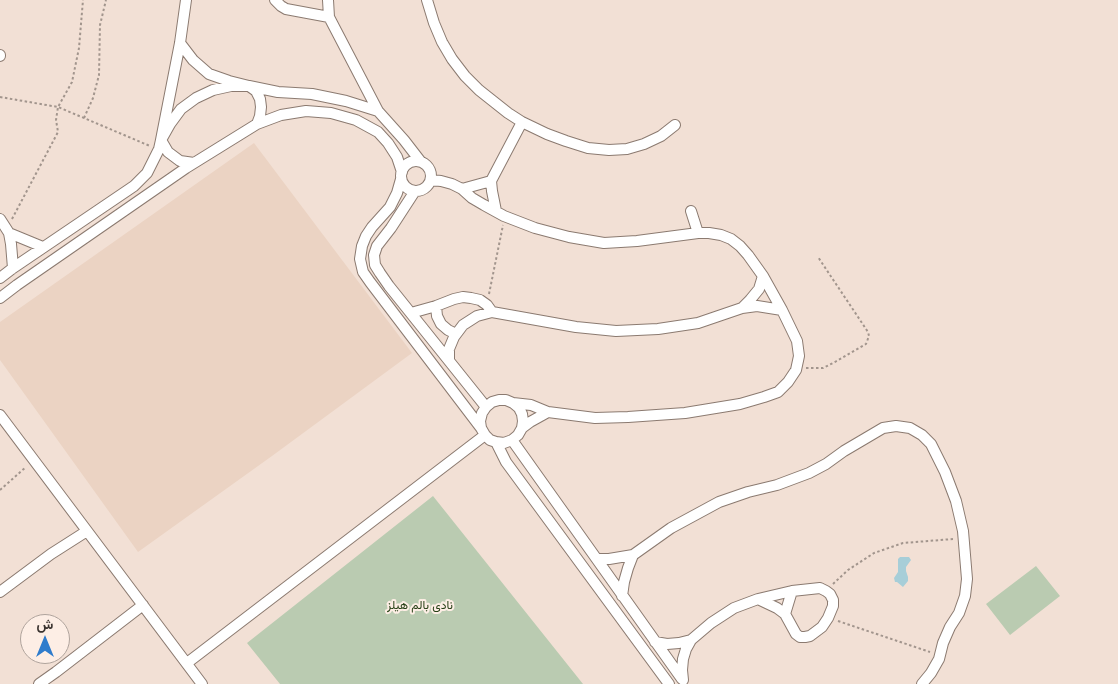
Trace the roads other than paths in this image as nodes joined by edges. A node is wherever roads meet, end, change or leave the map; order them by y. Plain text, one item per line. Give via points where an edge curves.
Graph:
1 (186, 0) edge
2 (275, 0) edge
3 (328, 0) edge
4 (427, 0) edge
5 (329, 17) junction
6 (180, 43) junction
7 (249, 86) junction
8 (378, 111) junction
9 (522, 122) junction
10 (257, 124) junction
11 (675, 125) dead end
12 (160, 145) junction
13 (420, 162) junction
14 (194, 164) junction
15 (401, 175) junction
16 (431, 180) junction
17 (492, 181) junction
18 (462, 189) junction
19 (415, 191) junction
20 (691, 211) dead end
21 (500, 213) junction
22 (0, 220) edge
23 (8, 231) junction
24 (698, 233) junction
25 (44, 247) junction
26 (13, 268) junction
27 (763, 276) junction
28 (0, 278) edge
29 (0, 298) edge
30 (436, 306) junction
31 (742, 308) junction
32 (489, 309) junction
33 (782, 310) junction
34 (411, 313) junction
35 (456, 334) junction
36 (449, 360) junction
37 (513, 403) junction
38 (486, 407) junction
39 (548, 412) junction
40 (2, 421) edge
41 (522, 428) junction
42 (483, 432) junction
43 (512, 440) junction
44 (496, 442) junction
45 (87, 531) junction
46 (634, 555) junction
47 (597, 559) junction
48 (792, 591) junction
49 (0, 592) edge
50 (622, 596) junction
51 (758, 598) junction
52 (143, 605) junction
53 (785, 614) junction
54 (691, 640) junction
55 (655, 642) junction
56 (187, 664) junction
57 (684, 682) edge
58 (39, 684) edge
59 (202, 684) edge
60 (669, 684) edge
61 (922, 684) edge

1 - 6 street
2 - 5 street via 286,9
3 - 5 street
4 - 9 street via 442,42 465,76
5 - 8 street
6 - 7 street via 192,60 209,74
6 - 12 street
7 - 8 street via 329,97
7 - 10 street via 256,91 262,107
7 - 12 street via 230,86 196,98 170,124
8 - 13 street
9 - 11 street via 581,146 609,150 644,144
9 - 17 street
10 - 14 street
10 - 15 street via 281,115 306,111 356,120 378,132 388,143
12 - 14 street via 180,161
12 - 25 street via 147,173 134,186
13 - 15 street via 405,166
13 - 16 street via 430,171
14 - 29 street
15 - 19 street via 406,187
15 - 42 street via 390,207 372,227 362,246 363,272
16 - 18 street
16 - 19 street via 423,190
17 - 18 street
17 - 21 street
18 - 21 street
19 - 34 street via 374,255 380,273
20 - 24 street
21 - 24 street via 535,228 604,242
22 - 23 street
23 - 25 street
23 - 26 street
24 - 27 street via 731,239
25 - 26 street
26 - 28 street
27 - 31 street via 759,289
27 - 33 street
30 - 32 street via 463,297 480,300
30 - 34 street
30 - 35 street via 441,324
31 - 32 street via 698,323 658,329 616,330 576,327
31 - 33 street via 757,306
32 - 35 street via 463,325
33 - 39 street via 798,341 799,356 796,370 778,392 740,404 685,413 595,418
34 - 36 street
35 - 36 street
36 - 38 street
37 - 38 street via 499,400
37 - 39 street via 531,405
37 - 41 street via 522,414
38 - 42 street via 480,421
39 - 41 street
40 - 45 street
41 - 43 street
42 - 44 street
42 - 56 street
43 - 44 street
43 - 47 street
44 - 60 street via 506,462
45 - 49 street
45 - 52 street
46 - 47 street
46 - 50 street
46 - 61 street via 671,528 719,502 809,473 883,428 910,428 931,444 956,501 963,530 967,579 959,614 931,673
47 - 50 street
48 - 51 street
48 - 53 street
48 - 53 street via 820,588 830,594 833,606 822,627 805,637 796,634
50 - 55 street
51 - 53 street
51 - 54 street via 734,608
52 - 56 street
52 - 58 street
54 - 55 street via 667,644
54 - 57 street via 683,659
55 - 57 street
56 - 59 street

